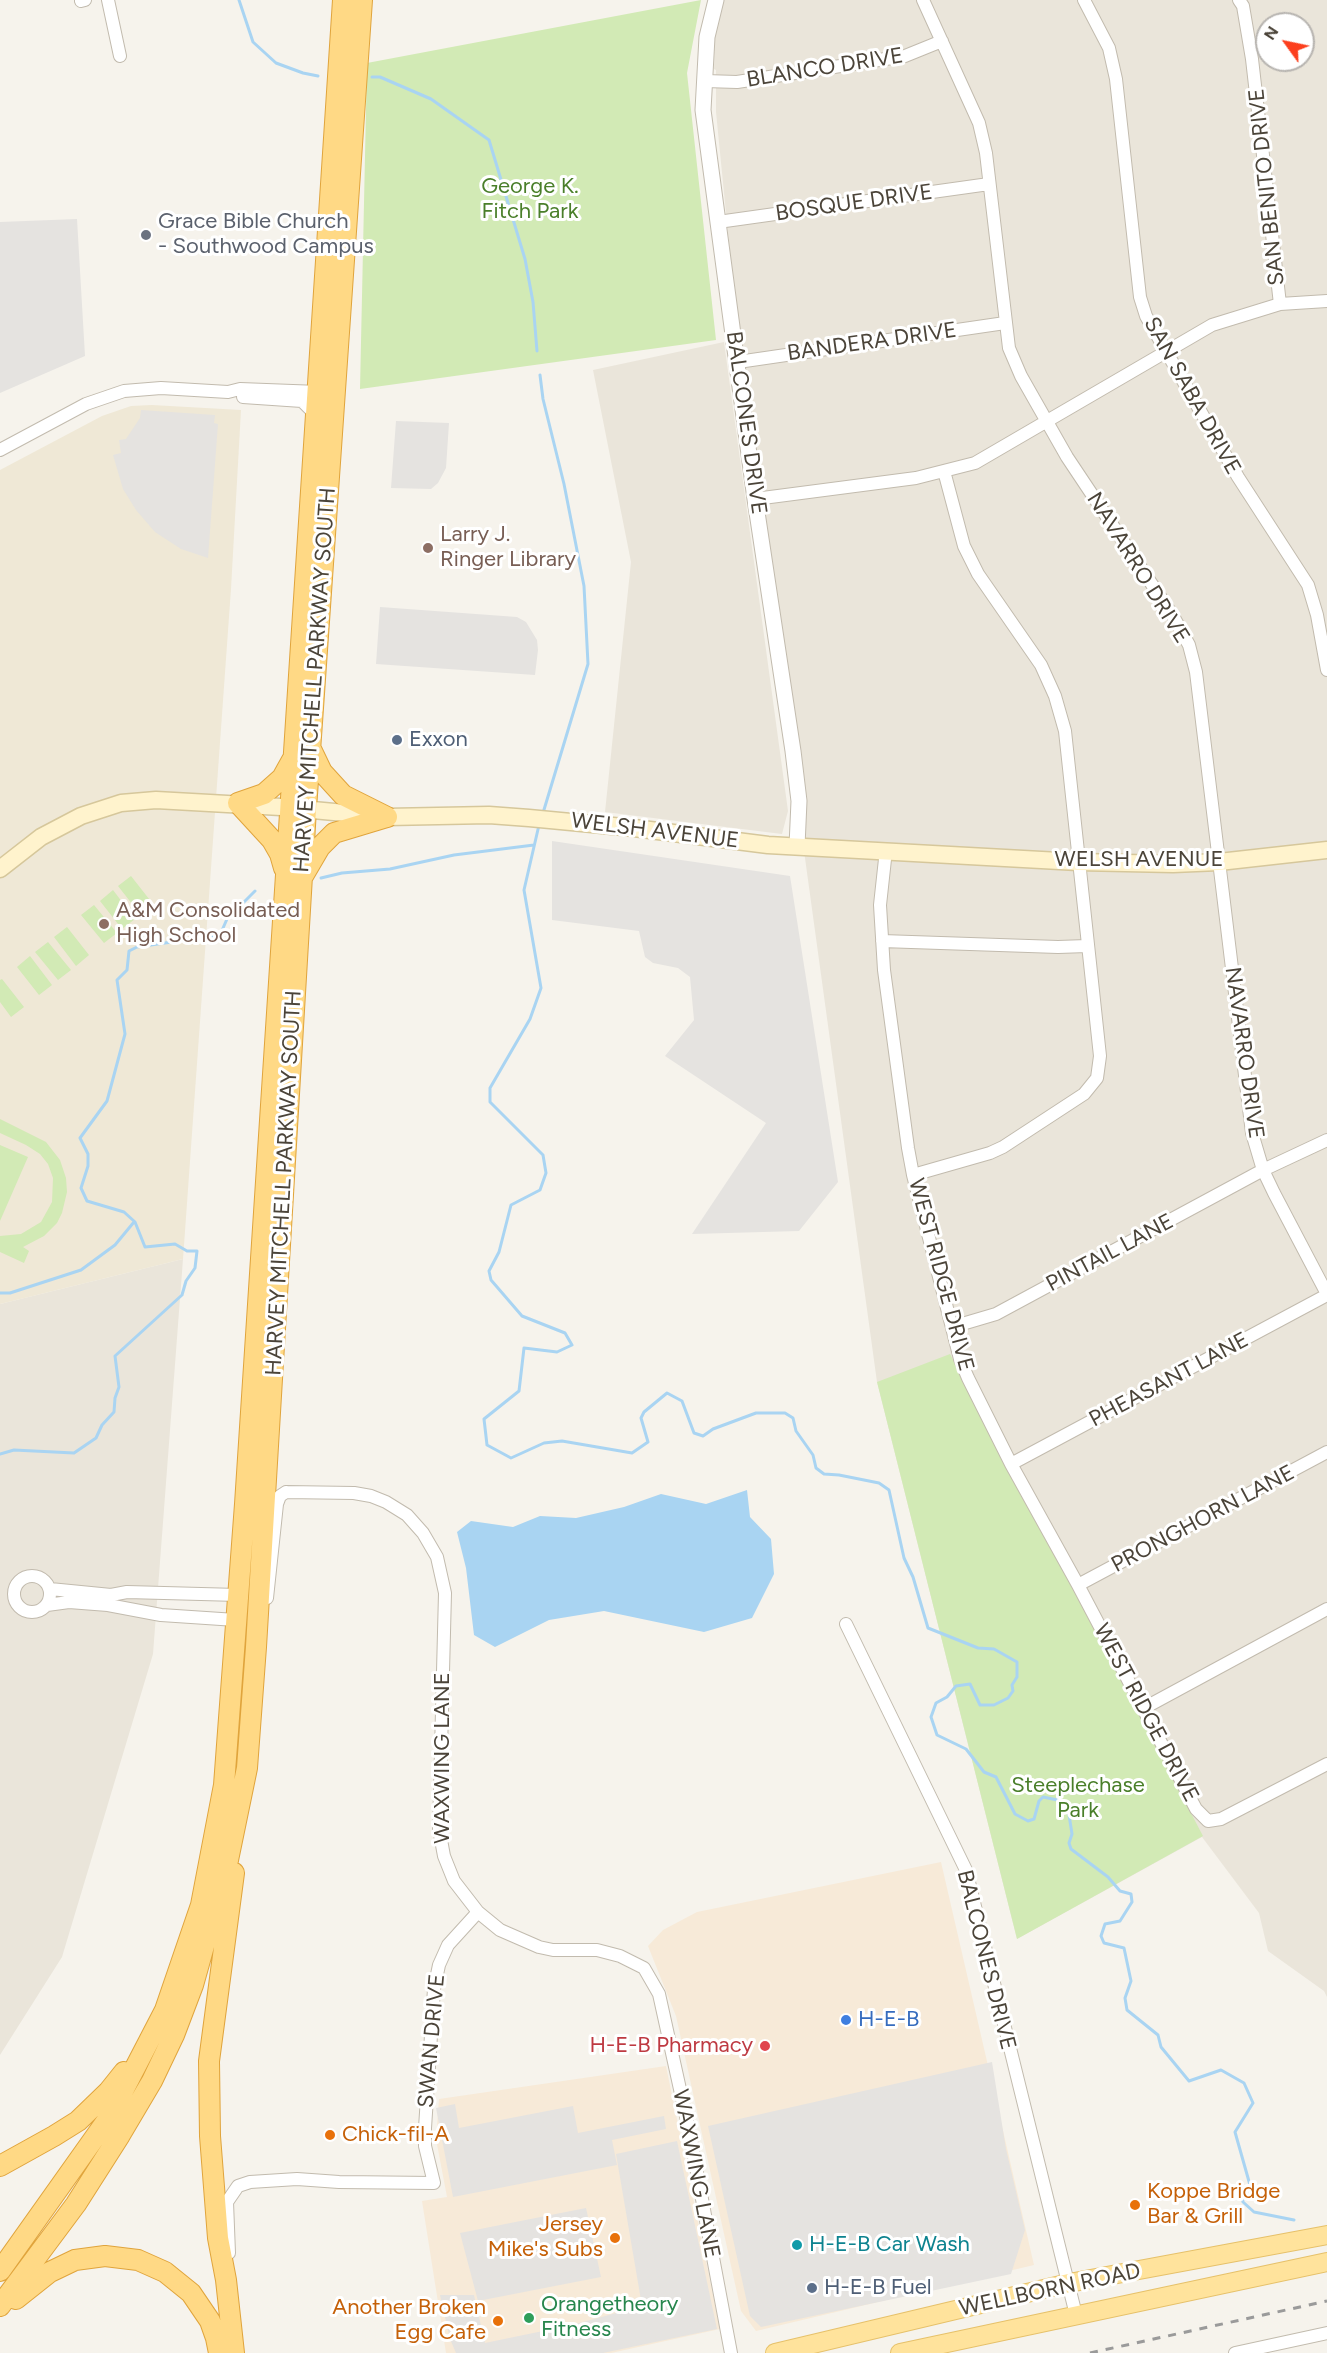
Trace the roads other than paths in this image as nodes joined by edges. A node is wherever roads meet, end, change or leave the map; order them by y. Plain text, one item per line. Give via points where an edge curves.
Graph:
1 (108, 0) edge
2 (344, 0) edge
3 (363, 0) edge
4 (716, 0) edge
5 (923, 0) edge
6 (1084, 0) edge
7 (1239, 0) edge
8 (942, 40) junction
9 (120, 56) dead end
10 (705, 81) junction
11 (989, 184) junction
12 (718, 222) junction
13 (1327, 301) edge
14 (1280, 304) junction
15 (1005, 323) junction
16 (1166, 352) junction
17 (738, 362) junction
18 (228, 392) junction
19 (319, 392) junction
20 (325, 414) junction
21 (1047, 422) junction
22 (0, 450) edge
23 (944, 471) junction
24 (755, 499) junction
25 (1327, 670) edge
26 (302, 751) junction
27 (238, 803) junction
28 (298, 808) junction
29 (387, 817) junction
30 (797, 846) junction
31 (886, 850) junction
32 (1327, 850) edge
33 (1078, 862) junction
34 (1219, 862) junction
35 (0, 868) edge
36 (294, 878) junction
37 (882, 941) junction
38 (1087, 945) junction
39 (1327, 1140) edge
40 (1263, 1170) junction
41 (913, 1175) junction
42 (1327, 1295) edge
43 (952, 1327) junction
44 (1327, 1452) edge
45 (1011, 1464) junction
46 (267, 1469) junction
47 (286, 1492) junction
48 (1078, 1585) junction
49 (50, 1589) junction
50 (238, 1595) junction
51 (47, 1605) junction
52 (1327, 1610) edge
53 (236, 1620) junction
54 (846, 1624) dead end
55 (256, 1647) junction
56 (1144, 1708) junction
57 (1327, 1764) edge
58 (247, 1768) junction
59 (478, 1912) junction
60 (165, 2010) junction
61 (0, 2166) edge
62 (1327, 2235) edge
63 (1327, 2262) edge
64 (0, 2271) edge
65 (226, 2280) junction
66 (1069, 2283) junction
67 (0, 2306) edge
68 (0, 2312) edge
69 (1076, 2315) junction
70 (1327, 2333) edge
71 (219, 2353) edge
72 (234, 2353) edge
73 (731, 2353) edge
74 (775, 2353) edge
75 (900, 2353) edge
76 (1235, 2353) edge

1 - 9 street
2 - 19 highway
3 - 20 highway, HARVEY MITCHELL PARKWAY SOUTH
4 - 10 street, BALCONES DRIVE via 707,37
5 - 8 street, NAVARRO DRIVE
6 - 16 street, SAN SABA DRIVE via 1109,48 1116,79 1140,297
7 - 14 street, SAN BENITO DRIVE via 1252,59
8 - 10 street, BLANCO DRIVE via 905,56 737,82
8 - 11 street, NAVARRO DRIVE via 979,123
10 - 12 street, BALCONES DRIVE via 704,110
11 - 12 street, BOSQUE DRIVE
11 - 15 street, NAVARRO DRIVE
12 - 17 street, BALCONES DRIVE
13 - 14 street
14 - 16 street via 1212,325
15 - 17 street, BANDERA DRIVE
15 - 21 street, NAVARRO DRIVE via 1009,348
16 - 21 street
16 - 25 street, SAN SABA DRIVE via 1238,477 1308,585
17 - 24 street, BALCONES DRIVE
18 - 19 street via 240,388
18 - 20 street via 302,401
18 - 22 street via 161,388 124,391 86,404
19 - 20 highway via 326,398
20 - 26 highway, HARVEY MITCHELL PARKWAY SOUTH
21 - 23 street via 975,463
21 - 34 street, NAVARRO DRIVE via 1189,645 1196,672
23 - 24 street
23 - 33 street via 964,546 978,574 1041,665 1055,696 1065,731
24 - 30 street, BALCONES DRIVE via 799,801
26 - 27 highway via 277,784 264,794
26 - 28 highway, HARVEY MITCHELL PARKWAY SOUTH
26 - 29 highway via 344,795
27 - 28 main road, WELSH AVENUE
27 - 35 main road, WELSH AVENUE via 156,800 107,807 53,830
27 - 36 highway via 272,840
28 - 29 main road, WELSH AVENUE
28 - 36 highway, HARVEY MITCHELL PARKWAY SOUTH
29 - 30 main road, WELSH AVENUE via 489,815 550,819
29 - 36 highway via 334,833
30 - 31 main road, WELSH AVENUE
31 - 33 main road, WELSH AVENUE
31 - 37 street, WEST RIDGE DRIVE via 880,905
32 - 34 main road, WELSH AVENUE
33 - 34 main road, WELSH AVENUE
33 - 38 street
34 - 40 street, NAVARRO DRIVE via 1252,1133
36 - 46 highway, HARVEY MITCHELL PARKWAY SOUTH
36 - 50 highway, HARVEY MITCHELL PARKWAY SOUTH
37 - 38 street
37 - 41 street, WEST RIDGE DRIVE
38 - 41 street via 1100,1056 1097,1078 1084,1094 1003,1147
39 - 40 street, PINTAIL LANE
40 - 42 street, NAVARRO DRIVE
40 - 43 street, PINTAIL LANE via 996,1314
41 - 43 street, WEST RIDGE DRIVE
42 - 45 street, PHEASANT LANE
43 - 45 street, WEST RIDGE DRIVE via 968,1378
44 - 48 street, PRONGHORN LANE
45 - 48 street, WEST RIDGE DRIVE
46 - 47 street
46 - 55 highway, HARVEY MITCHELL PARKWAY SOUTH
47 - 55 street via 277,1504 269,1590
47 - 59 street, WAXWING LANE via 354,1493 386,1502 407,1515 437,1557 445,1593 439,1829 454,1881
48 - 56 street, WEST RIDGE DRIVE
49 - 50 street via 111,1595
49 - 51 street
49 - 51 street via 43,1579 32,1575 17,1582 13,1593 16,1604 24,1611 36,1612
50 - 53 highway, HARVEY MITCHELL PARKWAY SOUTH
51 - 53 street via 108,1605 161,1615
52 - 56 street
53 - 60 highway, HARVEY MITCHELL PARKWAY SOUTH via 218,1822 201,1905
54 - 66 street, BALCONES DRIVE via 966,1870
55 - 58 highway, HARVEY MITCHELL PARKWAY SOUTH
56 - 57 street, WEST RIDGE DRIVE via 1196,1809 1208,1821 1221,1819
58 - 65 highway via 209,2061 216,2216
58 - 67 highway, HARVEY MITCHELL PARKWAY SOUTH via 228,1860 193,1985 174,2035 152,2081 76,2204
59 - 65 street, SWAN DRIVE via 448,1945 434,1989 425,2128 434,2183 274,2180 238,2186 226,2202 230,2257
59 - 73 street, WAXWING LANE via 500,1930 539,1947 597,1950 633,1961 644,1968 659,1994
60 - 61 highway via 129,2066 93,2107 78,2121
60 - 64 highway, HARVEY MITCHELL PARKWAY SOUTH via 111,2116
62 - 66 main road, WELLBORN ROAD
63 - 69 main road, WELLBORN ROAD
65 - 72 highway
66 - 69 street, BALCONES DRIVE
66 - 74 main road, WELLBORN ROAD
68 - 71 highway via 62,2265 105,2256 138,2260 165,2272 191,2293 210,2321
69 - 75 main road, WELLBORN ROAD
70 - 76 street

